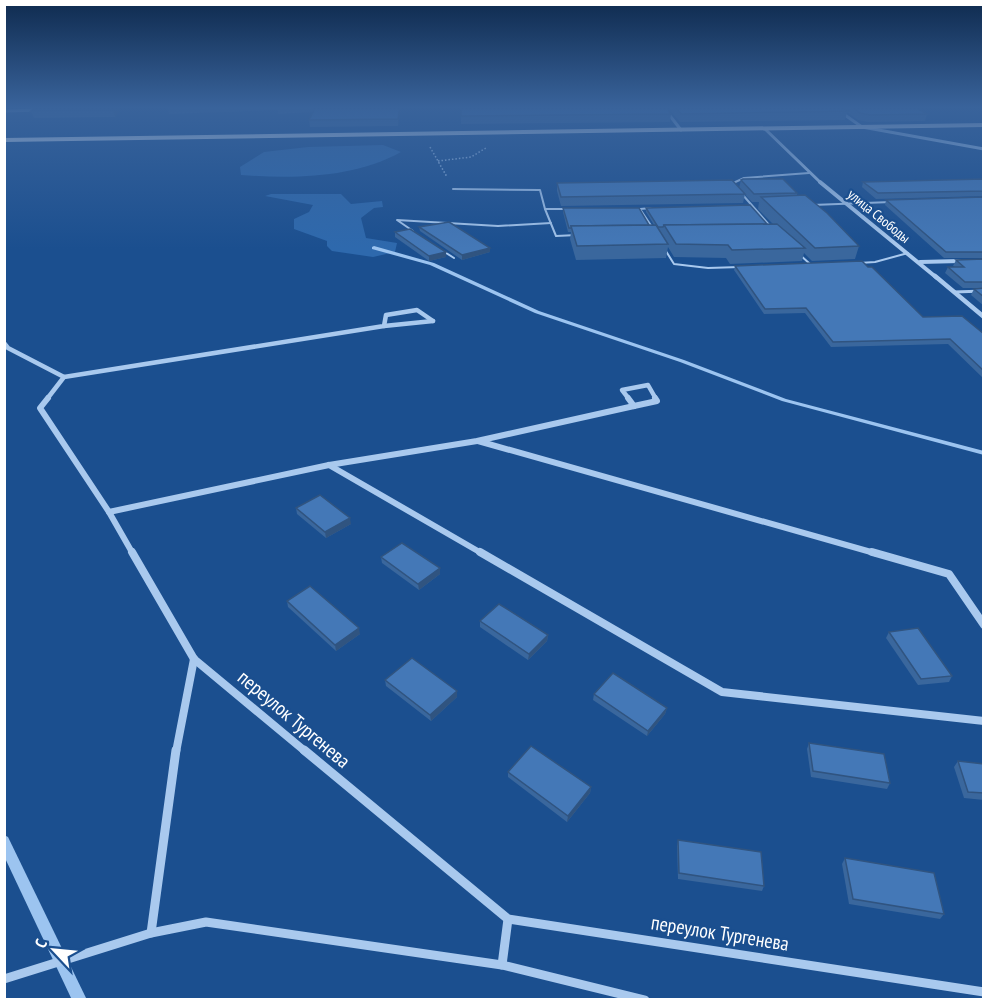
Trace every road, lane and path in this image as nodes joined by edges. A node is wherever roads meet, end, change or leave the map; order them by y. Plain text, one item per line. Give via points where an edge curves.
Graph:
1 (434, 155) edge
2 (475, 155) edge
3 (791, 155) edge
4 (438, 161) junction
5 (809, 173) junction
6 (453, 189) joint
7 (892, 202) edge
8 (847, 204) junction
9 (812, 205) edge
10 (754, 206) junction
11 (765, 206) edge
12 (742, 207) edge
13 (651, 208) edge
14 (545, 209) junction
15 (569, 209) edge
16 (551, 223) junction
17 (416, 233) edge
18 (775, 233) edge
19 (657, 235) edge
20 (578, 236) edge
21 (663, 245) edge
22 (435, 246) edge
23 (793, 249) edge
24 (908, 253) junction
25 (454, 258) edge
26 (962, 261) edge
27 (919, 262) junction
28 (853, 263) edge
29 (810, 264) junction
30 (821, 264) edge
31 (799, 265) edge
32 (742, 267) edge
33 (984, 291) edge
34 (954, 292) junction
35 (984, 316) edge
36 (384, 326) junction
37 (4, 343) edge
38 (64, 376) junction
39 (634, 406) junction
40 (477, 441) junction
41 (329, 465) junction
42 (109, 512) junction
43 (984, 625) edge
44 (194, 659) junction
45 (984, 721) edge
46 (508, 919) junction
47 (151, 933) junction
48 (502, 965) junction
49 (4, 979) edge
50 (984, 992) edge
51 (645, 999) edge

1 - 4 path
2 - 4 path
3 - 5 street, улица Свободы
4 - 6 path
5 - 8 street, улица Свободы
5 - 10 lane via 744,178 731,184
6 - 14 lane via 540,190
7 - 8 lane
8 - 9 lane
8 - 24 street, улица Свободы
10 - 11 lane
10 - 12 lane
10 - 18 lane
13 - 19 lane via 640,209
14 - 15 lane
14 - 16 lane
16 - 17 lane via 498,226 397,220
16 - 20 lane via 556,236
21 - 32 lane via 674,264
22 - 25 lane
23 - 29 lane
24 - 27 street, улица Свободы
24 - 28 lane
26 - 27 street
27 - 34 street, улица Свободы
29 - 30 lane
29 - 31 lane
33 - 34 lane
34 - 35 street, улица Свободы
36 - 36 street via 386,315 417,310 433,321
36 - 38 street
37 - 38 street
38 - 42 street, переулок Тургенева via 40,408
39 - 39 street via 657,401 648,385 622,390
39 - 40 street
40 - 41 street
40 - 43 street via 949,574
41 - 42 street
41 - 45 street via 722,692
42 - 44 street, переулок Тургенева
44 - 46 street, переулок Тургенева
44 - 47 street via 176,750
46 - 48 street
46 - 50 street, переулок Тургенева
47 - 48 street via 206,922
47 - 49 street
48 - 51 street

